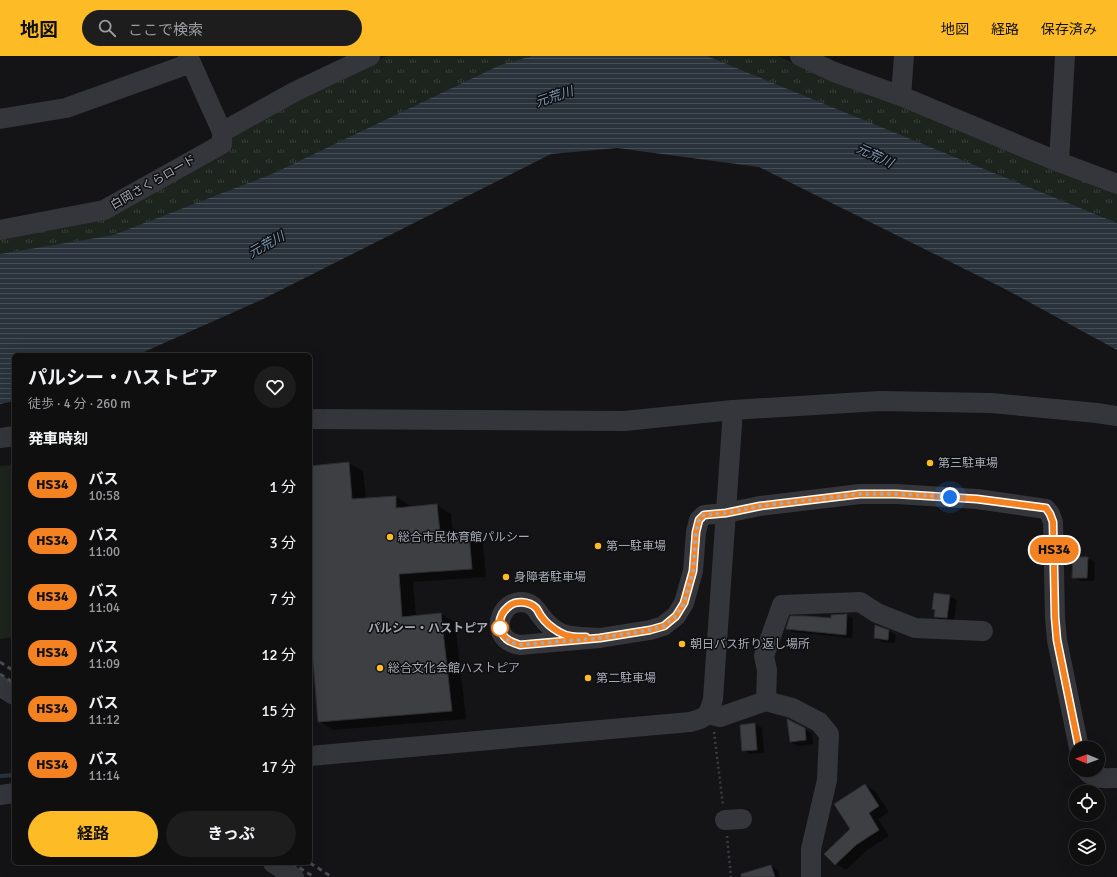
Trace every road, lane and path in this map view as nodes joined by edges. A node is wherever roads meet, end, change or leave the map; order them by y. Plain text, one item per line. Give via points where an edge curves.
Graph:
1 (370, 56) edge
2 (800, 56) edge
3 (904, 56) edge
4 (1065, 56) edge
5 (190, 59) edge
6 (835, 64) edge
7 (901, 96) junction
8 (0, 119) edge
9 (222, 132) junction
10 (1059, 162) junction
11 (1117, 184) edge
12 (0, 230) edge
13 (733, 410) junction
14 (1117, 416) edge
15 (312, 419) edge
16 (12, 436) edge
17 (0, 438) edge
18 (726, 513) junction
19 (541, 616) junction
20 (983, 631) dead end
21 (600, 638) junction
22 (520, 645) junction
23 (0, 686) edge
24 (12, 694) edge
25 (766, 701) junction
26 (708, 714) junction
27 (1078, 741) edge
28 (312, 756) edge
29 (1094, 777) edge
30 (1117, 778) edge
31 (12, 793) edge
32 (0, 795) edge
33 (277, 865) edge
34 (292, 873) edge
35 (731, 877) edge
36 (811, 877) edge

1 - 9 street via 296,91
2 - 6 street
3 - 7 street
4 - 10 street
5 - 8 street via 66,108
5 - 9 street
6 - 7 street
7 - 10 street
9 - 12 street, 白岡さくらロード via 222,144 104,210
10 - 11 street
13 - 14 street via 880,401 991,403
13 - 15 street via 624,421
13 - 18 street
16 - 17 street
18 - 21 street via 704,515 699,520 693,571 684,603 676,616 664,626
18 - 26 street via 713,699
18 - 27 street via 760,506 860,494 977,499 1046,508 1053,522 1057,640
19 - 21 street via 559,632 572,637
19 - 22 street via 542,626 538,636 530,643
19 - 22 street via 536,607 528,603 518,602 503,611 500,628 504,637
20 - 25 street via 915,628 877,613 860,602 782,605 764,656 767,670
21 - 22 street
23 - 24 street
25 - 26 street via 720,717
25 - 36 street via 792,708 819,722 829,734 827,780 811,849
26 - 28 street via 701,720 690,722
26 - 35 path via 713,723 734,820
29 - 30 street
31 - 32 street
33 - 34 street

